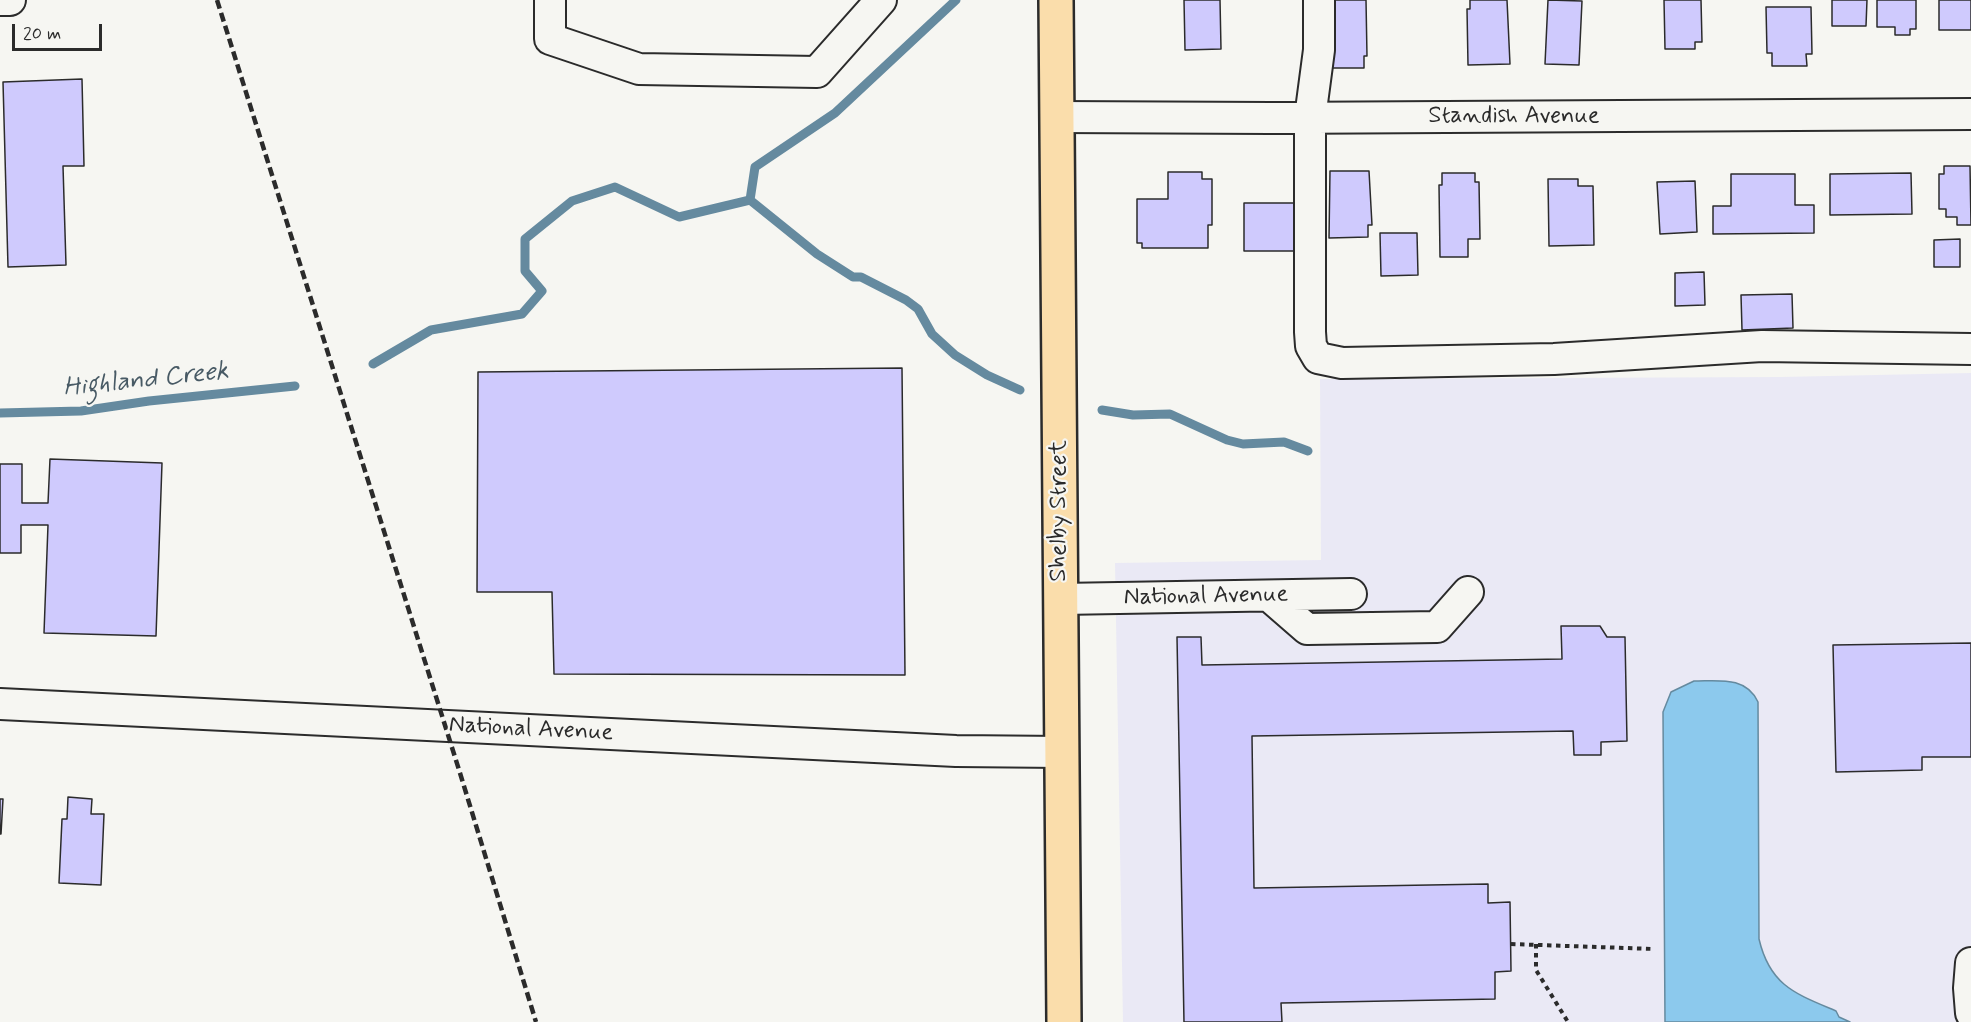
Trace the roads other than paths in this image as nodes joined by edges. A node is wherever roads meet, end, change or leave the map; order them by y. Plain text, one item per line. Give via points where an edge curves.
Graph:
1 (0, 0) edge
2 (10, 0) edge
3 (550, 0) edge
4 (881, 0) edge
5 (1056, 0) edge
6 (1319, 0) edge
7 (1971, 114) edge
8 (1057, 117) junction
9 (1310, 118) junction
10 (1971, 349) edge
11 (1468, 592) dead end
12 (1351, 594) dead end
13 (1269, 596) junction
14 (1060, 599) junction
15 (0, 704) edge
16 (1062, 752) junction
17 (1971, 963) edge
18 (1971, 1013) edge
19 (1064, 1022) edge

1 - 2 street
3 - 4 street via 550,39 639,69 817,72
5 - 8 main road, Shelby Street
6 - 9 street via 1319,50
7 - 9 street, Standish Avenue
8 - 9 street, Standish Avenue
8 - 14 main road, Shelby Street
9 - 10 street via 1310,332 1311,346 1318,358 1342,363 1554,359 1762,346
11 - 13 street via 1437,627 1426,628 1307,629
12 - 13 street, National Avenue
13 - 14 street, National Avenue
14 - 16 main road, Shelby Street
15 - 16 street, National Avenue via 956,751
16 - 19 main road, Shelby Street
17 - 18 street

